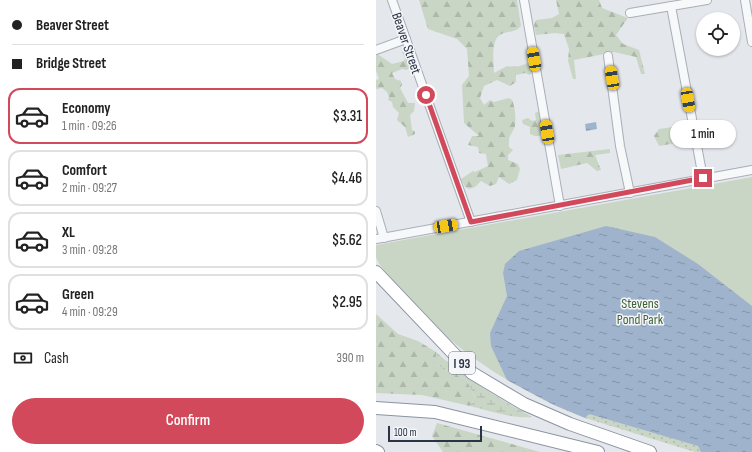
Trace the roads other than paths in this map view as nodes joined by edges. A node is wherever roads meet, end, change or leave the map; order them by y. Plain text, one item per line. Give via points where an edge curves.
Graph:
1 (392, 0) edge
2 (524, 0) edge
3 (707, 0) edge
4 (745, 0) edge
5 (671, 6) junction
6 (630, 13) dead end
7 (406, 39) junction
8 (752, 42) edge
9 (376, 50) edge
10 (608, 56) dead end
11 (752, 170) edge
12 (703, 178) junction
13 (630, 193) junction
14 (560, 206) junction
15 (376, 211) edge
16 (471, 222) junction
17 (380, 238) edge
18 (376, 272) edge
19 (376, 408) edge
20 (598, 452) edge
21 (650, 452) edge

1 - 7 street, Beaver Street
2 - 14 street
3 - 5 street
4 - 8 street
5 - 6 street
5 - 12 street
7 - 9 street
7 - 16 street, Beaver Street
10 - 13 street via 620,146
11 - 12 street
12 - 13 street
13 - 14 street
14 - 16 street
15 - 17 street
16 - 17 street
18 - 21 highway, I 93 via 472,373 524,404 570,424
19 - 20 highway via 435,412

